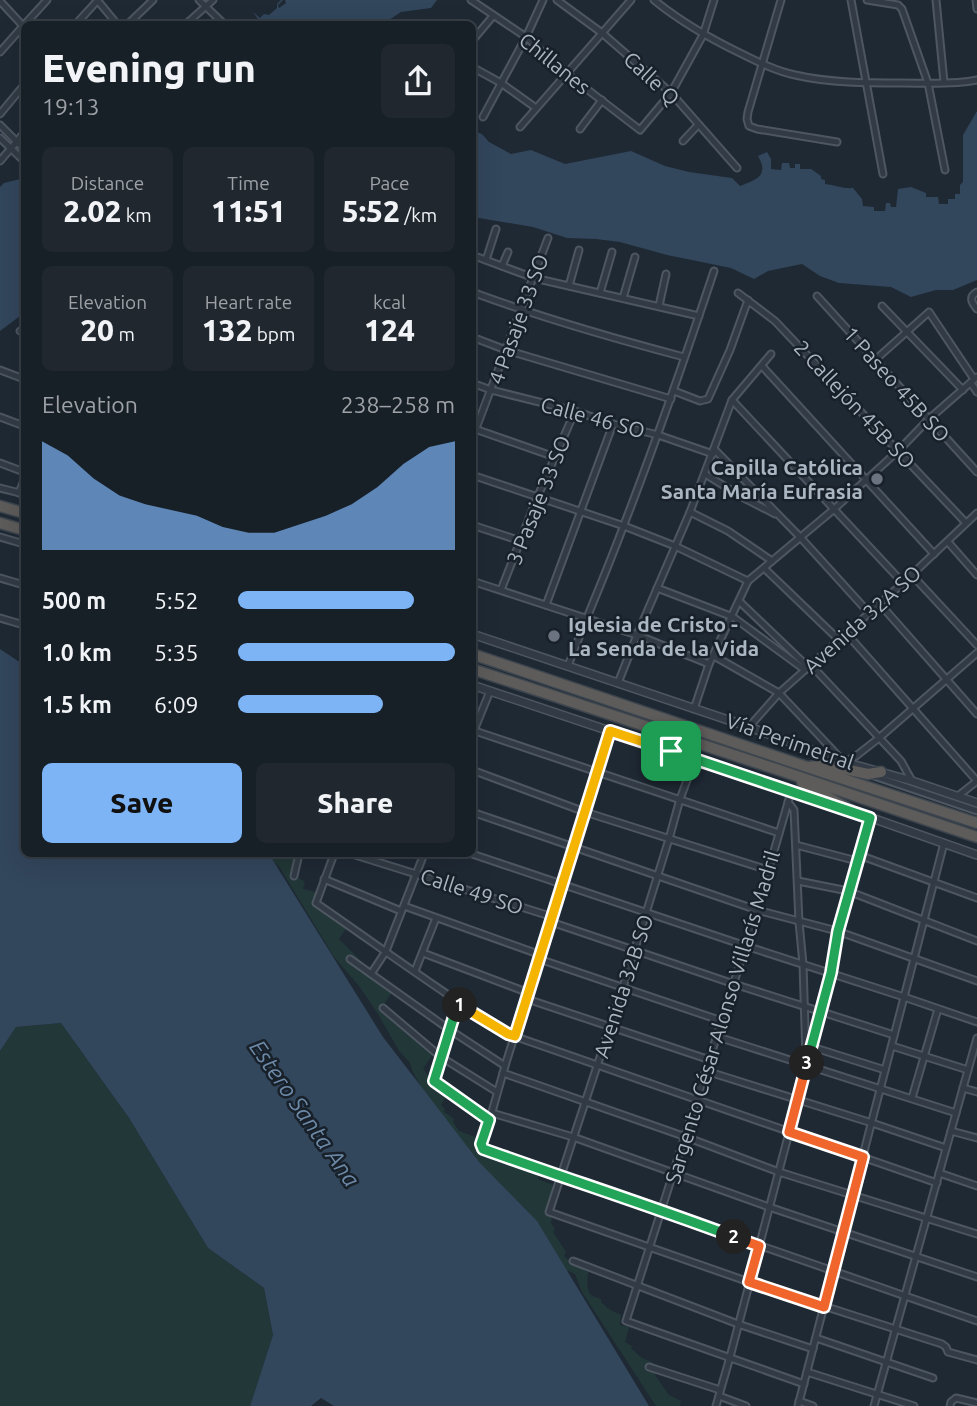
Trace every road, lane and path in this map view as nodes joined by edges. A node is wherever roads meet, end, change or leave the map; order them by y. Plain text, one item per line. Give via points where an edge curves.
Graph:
1 (47, 0) edge
2 (98, 0) edge
3 (153, 0) edge
4 (199, 0) edge
5 (213, 0) edge
6 (471, 0) edge
7 (543, 0) edge
8 (557, 0) edge
9 (631, 0) edge
10 (654, 0) edge
11 (714, 0) edge
12 (781, 0) edge
13 (851, 0) edge
14 (867, 0) edge
15 (936, 0) edge
16 (976, 0) edge
17 (0, 1) edge
18 (206, 7) junction
19 (977, 9) edge
20 (493, 16) junction
21 (28, 21) edge
22 (79, 21) edge
23 (115, 21) edge
24 (131, 21) edge
25 (190, 21) edge
26 (221, 21) edge
27 (21, 23) edge
28 (21, 29) edge
29 (602, 33) junction
30 (704, 35) junction
31 (476, 36) edge
32 (526, 37) junction
33 (0, 52) edge
34 (763, 64) junction
35 (476, 69) edge
36 (566, 73) junction
37 (976, 81) edge
38 (944, 82) junction
39 (501, 83) junction
40 (866, 83) junction
41 (928, 83) junction
42 (21, 89) edge
43 (671, 93) junction
44 (602, 100) junction
45 (536, 108) junction
46 (0, 114) edge
47 (483, 117) dead end
48 (0, 125) edge
49 (698, 125) junction
50 (520, 127) dead end
51 (580, 129) dead end
52 (21, 136) edge
53 (0, 138) edge
54 (17, 141) junction
55 (683, 141) dead end
56 (837, 142) dead end
57 (21, 146) edge
58 (11, 148) junction
59 (21, 158) edge
60 (0, 161) edge
61 (737, 167) dead end
62 (945, 170) dead end
63 (883, 174) dead end
64 (496, 229) dead end
65 (548, 238) dead end
66 (579, 250) dead end
67 (508, 252) dead end
68 (612, 252) dead end
69 (476, 256) edge
70 (635, 257) dead end
71 (486, 260) junction
72 (502, 266) junction
73 (714, 271) dead end
74 (666, 274) dead end
75 (534, 278) junction
76 (569, 286) junction
77 (977, 292) edge
78 (476, 293) edge
79 (600, 293) junction
80 (738, 293) dead end
81 (817, 296) dead end
82 (623, 298) junction
83 (748, 300) junction
84 (659, 306) junction
85 (882, 306) dead end
86 (522, 310) junction
87 (977, 310) edge
88 (699, 316) junction
89 (907, 331) junction
90 (476, 339) edge
91 (506, 350) junction
92 (771, 354) dead end
93 (684, 357) junction
94 (876, 360) junction
95 (762, 366) junction
96 (0, 370) edge
97 (21, 378) edge
98 (974, 380) edge
99 (476, 384) edge
100 (491, 390) junction
101 (674, 390) junction
102 (963, 390) junction
103 (977, 392) edge
104 (671, 399) junction
105 (732, 400) junction
106 (575, 411) junction
107 (0, 417) edge
108 (929, 419) junction
109 (476, 424) edge
110 (613, 424) junction
111 (21, 425) edge
112 (476, 430) edge
113 (658, 435) junction
114 (898, 450) junction
115 (714, 451) junction
116 (555, 457) junction
117 (0, 463) edge
118 (21, 471) edge
119 (977, 472) edge
120 (705, 474) junction
121 (476, 476) edge
122 (867, 479) junction
123 (0, 488) edge
124 (21, 493) edge
125 (537, 498) junction
126 (0, 506) edge
127 (833, 509) junction
128 (21, 511) edge
129 (581, 511) junction
130 (690, 512) junction
131 (977, 513) edge
132 (780, 517) junction
133 (966, 523) junction
134 (476, 525) edge
135 (624, 526) junction
136 (1, 538) edge
137 (801, 538) junction
138 (521, 541) junction
139 (948, 542) junction
140 (21, 543) edge
141 (0, 546) edge
142 (675, 546) junction
143 (934, 554) junction
144 (772, 562) junction
145 (764, 568) junction
146 (912, 575) junction
147 (977, 575) edge
148 (0, 579) edge
149 (748, 581) junction
150 (476, 582) edge
151 (903, 583) junction
152 (21, 584) edge
153 (657, 588) junction
154 (501, 590) junction
155 (739, 601) junction
156 (880, 604) junction
157 (546, 605) junction
158 (869, 613) junction
159 (586, 617) junction
160 (733, 617) junction
161 (0, 618) edge
162 (21, 624) edge
163 (846, 634) junction
164 (476, 635) edge
165 (636, 635) junction
166 (839, 640) junction
167 (977, 645) edge
168 (977, 653) edge
169 (476, 655) edge
170 (714, 656) junction
171 (709, 664) junction
172 (568, 666) junction
173 (808, 667) junction
174 (476, 670) edge
175 (947, 679) junction
176 (618, 683) junction
177 (476, 686) edge
178 (490, 691) junction
179 (779, 693) junction
180 (694, 709) junction
181 (913, 709) junction
182 (977, 714) edge
183 (476, 724) edge
184 (749, 727) junction
185 (610, 731) junction
186 (476, 732) edge
187 (879, 738) junction
188 (695, 759) junction
189 (844, 762) junction
190 (807, 767) junction
191 (776, 769) junction
192 (476, 771) edge
193 (881, 772) junction
194 (597, 773) junction
195 (868, 774) junction
196 (912, 781) junction
197 (977, 781) edge
198 (791, 792) junction
199 (958, 796) junction
200 (680, 799) junction
201 (788, 802) junction
202 (977, 803) edge
203 (977, 811) edge
204 (585, 812) junction
205 (855, 812) junction
206 (476, 814) edge
207 (870, 818) junction
208 (977, 823) edge
209 (779, 833) junction
210 (977, 837) edge
211 (669, 839) junction
212 (944, 843) junction
213 (796, 845) junction
214 (574, 847) junction
215 (476, 855) edge
216 (977, 855) edge
217 (298, 857) edge
218 (333, 857) edge
219 (362, 857) edge
220 (423, 857) edge
221 (858, 858) junction
222 (768, 870) junction
223 (416, 873) junction
224 (658, 875) junction
225 (294, 876) dead end
226 (324, 879) junction
227 (798, 881) junction
228 (934, 883) junction
229 (563, 884) junction
230 (848, 891) junction
231 (977, 898) edge
232 (402, 909) junction
233 (757, 910) junction
234 (646, 913) junction
235 (436, 918) junction
236 (552, 920) junction
237 (924, 921) junction
238 (799, 922) junction
239 (838, 931) junction
240 (977, 941) edge
241 (746, 946) junction
242 (634, 950) junction
243 (386, 951) junction
244 (423, 953) junction
245 (540, 957) junction
246 (914, 958) junction
247 (350, 959) dead end
248 (803, 964) junction
249 (415, 971) junction
250 (831, 973) junction
251 (371, 974) junction
252 (977, 981) edge
253 (734, 984) junction
254 (623, 987) junction
255 (528, 996) junction
256 (904, 997) junction
257 (458, 1003) junction
258 (804, 1006) junction
259 (383, 1008) dead end
260 (938, 1009) junction
261 (821, 1012) junction
262 (722, 1021) junction
263 (977, 1022) edge
264 (610, 1026) junction
265 (450, 1030) junction
266 (894, 1035) junction
267 (515, 1036) junction
268 (718, 1037) junction
269 (977, 1038) edge
270 (892, 1046) junction
271 (976, 1046) edge
272 (812, 1047) junction
273 (924, 1056) junction
274 (441, 1057) junction
275 (710, 1060) junction
276 (597, 1065) junction
277 (807, 1066) junction
278 (504, 1070) junction
279 (885, 1070) junction
280 (968, 1070) junction
281 (706, 1071) junction
282 (881, 1088) junction
283 (963, 1088) junction
284 (497, 1092) junction
285 (977, 1093) edge
286 (912, 1098) junction
287 (697, 1099) junction
288 (797, 1100) junction
289 (585, 1102) junction
290 (956, 1112) junction
291 (492, 1113) junction
292 (489, 1120) junction
293 (872, 1122) junction
294 (951, 1131) junction
295 (789, 1132) junction
296 (573, 1137) junction
297 (685, 1137) junction
298 (977, 1138) edge
299 (946, 1148) junction
300 (863, 1157) junction
301 (779, 1172) junction
302 (674, 1173) junction
303 (939, 1173) junction
304 (560, 1177) junction
305 (936, 1183) junction
306 (977, 1186) edge
307 (853, 1195) junction
308 (769, 1207) junction
309 (662, 1210) junction
310 (927, 1219) junction
311 (844, 1231) junction
312 (977, 1234) edge
313 (759, 1246) junction
314 (650, 1248) junction
315 (916, 1257) junction
316 (573, 1261) dead end
317 (833, 1271) junction
318 (977, 1277) edge
319 (749, 1282) junction
320 (637, 1286) junction
321 (905, 1297) junction
322 (824, 1307) junction
323 (977, 1321) edge
324 (738, 1324) junction
325 (895, 1330) junction
326 (816, 1338) junction
327 (813, 1349) junction
328 (730, 1357) junction
329 (977, 1360) edge
330 (886, 1363) junction
331 (649, 1367) dead end
332 (807, 1372) junction
333 (933, 1378) dead end
334 (804, 1384) junction
335 (719, 1393) junction
336 (877, 1395) junction
337 (977, 1403) edge
338 (799, 1404) edge
339 (716, 1406) edge
340 (746, 1406) edge
341 (813, 1406) edge
342 (874, 1406) edge
343 (914, 1406) edge
344 (950, 1406) edge

1 - 21 street
2 - 22 street
2 - 23 street
3 - 24 street
4 - 18 street
5 - 18 street
6 - 20 street, Chillanes
7 - 32 street
8 - 29 street, Calle Q
9 - 29 street
10 - 30 street
11 - 30 street
12 - 34 street
13 - 40 street
14 - 41 street via 902,9
15 - 38 street
16 - 19 street
17 - 27 street
18 - 25 street
18 - 26 street
20 - 31 street
20 - 32 street, Chillanes
28 - 33 street
29 - 36 street
29 - 43 street, Calle Q
30 - 34 street
30 - 43 street
32 - 36 street, Chillanes
32 - 39 street
34 - 40 street via 793,75
34 - 56 street via 747,123 752,128
35 - 39 street
36 - 44 street, Chillanes
36 - 45 street
37 - 38 street
38 - 41 street
39 - 45 street
39 - 47 street
40 - 41 street
40 - 63 street
41 - 62 street
42 - 46 street
43 - 44 street, Chillanes via 638,129
43 - 49 street, Calle Q
44 - 51 street
45 - 50 street
48 - 54 street
49 - 55 street
49 - 61 street, Calle Q
52 - 54 street
53 - 58 street
54 - 57 street
54 - 58 street
58 - 59 street
58 - 60 street
64 - 71 street
65 - 75 street, 4 Pasaje 33 SO
66 - 76 street
67 - 72 street
68 - 79 street
69 - 71 street
70 - 82 street
71 - 72 street
72 - 75 street
73 - 88 street
74 - 84 street
75 - 76 street
75 - 86 street, 4 Pasaje 33 SO
76 - 79 street
77 - 87 street via 972,296
78 - 86 street
79 - 82 street
80 - 83 street, 2 Callejón 45B SO
81 - 94 street, 1 Paseo 45B SO
82 - 84 street
83 - 101 street via 708,398 700,401
83 - 114 street, 2 Callejón 45B SO via 775,321
84 - 88 street
85 - 89 street
86 - 91 street, 4 Pasaje 33 SO
86 - 93 street
88 - 93 street
89 - 94 street
89 - 98 street via 929,312
89 - 102 street
90 - 91 street
91 - 100 street, 4 Pasaje 33 SO
91 - 104 street
92 - 95 street
93 - 101 street
94 - 108 street, 1 Paseo 45B SO
95 - 105 street
95 - 122 street
96 - 97 street
98 - 102 street
98 - 103 street
99 - 100 street, Calle 46 SO
100 - 106 street, Calle 46 SO
100 - 109 street, 4 Pasaje 33 SO
101 - 104 street
102 - 108 street
104 - 113 street
105 - 115 street
105 - 127 street
106 - 110 street, Calle 46 SO
106 - 116 street, 3 Pasaje 33 SO
107 - 111 street
108 - 114 street
108 - 119 street, 1 Paseo 45B SO
110 - 113 street, Calle 46 SO
110 - 129 street
112 - 116 street
113 - 115 street, Calle 46 SO
113 - 135 street
114 - 122 street
114 - 133 street, 2 Callejón 45B SO
115 - 120 street
115 - 132 street
116 - 125 street, 3 Pasaje 33 SO
117 - 118 street
120 - 130 street
120 - 132 street
121 - 125 street
122 - 127 street
122 - 143 street
123 - 124 street
125 - 129 street
125 - 138 street, 3 Pasaje 33 SO
126 - 128 highway
127 - 137 street
127 - 151 street
129 - 135 street
129 - 157 street
130 - 142 street
130 - 144 street via 728,531
131 - 133 street, Avenida 32A SO
132 - 137 street
133 - 139 street, Avenida 32A SO
134 - 138 street
135 - 142 street
135 - 159 street
136 - 140 street
136 - 141 street
137 - 144 street
137 - 158 street
138 - 154 street, 3 Pasaje 33 SO
139 - 143 street, Avenida 32A SO
139 - 147 street
142 - 149 street
142 - 153 street
143 - 146 street, Avenida 32A SO
144 - 145 street
145 - 149 street
145 - 166 street
146 - 151 street, Avenida 32A SO
146 - 167 street
148 - 152 street
149 - 155 street
150 - 154 street
151 - 156 street, Avenida 32A SO
153 - 160 street
153 - 165 street
154 - 157 street
155 - 160 street
155 - 173 street
156 - 158 street, Avenida 32A SO
156 - 175 street
157 - 159 street
158 - 163 street, Avenida 32A SO
159 - 165 street
159 - 172 street
160 - 170 street
160 - 173 street
161 - 162 street
163 - 166 street, Avenida 32A SO
163 - 181 street
164 - 172 street, Vía Perimetral
165 - 171 street
165 - 176 street
166 - 173 street, Avenida 32A SO
168 - 175 street
169 - 190 highway, Vía Perimetral
170 - 171 street
170 - 179 street
171 - 180 street
172 - 176 street, Vía Perimetral
173 - 179 street, Avenida 32A SO
173 - 187 street
174 - 191 highway, Vía Perimetral
175 - 181 street
175 - 182 street
176 - 180 street, Vía Perimetral
177 - 178 street
178 - 183 street
178 - 185 street
179 - 184 street, Avenida 32A SO
179 - 189 street
180 - 184 street, Vía Perimetral
181 - 187 street
181 - 197 street
184 - 189 street, Vía Perimetral
185 - 188 street
185 - 194 street
186 - 194 street
187 - 189 street
187 - 196 street
188 - 198 street
188 - 200 street, Avenida 32B SO
189 - 193 street, Vía Perimetral
190 - 195 highway via 826,765
190 - 208 highway, Vía Perimetral
191 - 205 highway
191 - 210 highway, Vía Perimetral
192 - 204 street
193 - 195 highway
193 - 196 street, Vía Perimetral
194 - 200 street
194 - 204 street
195 - 203 street
196 - 199 street, Vía Perimetral
197 - 199 street
198 - 201 street, Sargento César Alonso Villacís Madril
198 - 205 street
199 - 202 street, Vía Perimetral
200 - 209 street
200 - 211 street, Avenida 32B SO
201 - 209 street, Sargento César Alonso Villacís Madril
201 - 213 street via 794,810
204 - 211 street
204 - 214 street
205 - 207 street
206 - 214 street
207 - 212 street
207 - 221 street
209 - 222 street, Sargento César Alonso Villacís Madril
211 - 222 street
211 - 224 street, Avenida 32B SO
212 - 216 street
212 - 228 street
213 - 221 street
213 - 227 street
214 - 224 street
214 - 229 street
215 - 229 street
217 - 225 street
218 - 226 street
219 - 223 street, Calle 49 SO
220 - 223 street
221 - 228 street
221 - 230 street
222 - 233 street, Sargento César Alonso Villacís Madril
223 - 232 street
223 - 236 street, Calle 49 SO
224 - 233 street
224 - 234 street, Avenida 32B SO
226 - 232 street
226 - 243 street via 316,903
227 - 230 street
227 - 238 street
228 - 231 street
228 - 237 street
229 - 234 street
229 - 236 street
230 - 237 street
230 - 239 street
232 - 235 street
232 - 243 street
233 - 238 street
233 - 241 street, Sargento César Alonso Villacís Madril
234 - 241 street
234 - 242 street, Avenida 32B SO
235 - 244 street
235 - 245 street
236 - 242 street, Calle 49 SO
236 - 245 street
237 - 240 street
237 - 246 street
238 - 239 street
238 - 248 street
239 - 246 street
239 - 250 street
241 - 248 street
241 - 253 street, Sargento César Alonso Villacís Madril
242 - 253 street, Calle 49 SO
242 - 254 street, Avenida 32B SO
243 - 249 street
243 - 251 street
244 - 249 street
244 - 255 street
245 - 254 street
245 - 255 street
246 - 252 street
246 - 256 street
247 - 251 street
248 - 250 street
248 - 258 street
249 - 257 street
250 - 256 street
250 - 261 street
251 - 265 street
253 - 258 street, Calle 49 SO
253 - 262 street, Sargento César Alonso Villacís Madril
254 - 262 street
254 - 264 street, Avenida 32B SO
255 - 264 street
255 - 267 street
256 - 260 street
256 - 266 street
257 - 265 street
257 - 267 street
258 - 261 street, Calle 49 SO
258 - 277 street
259 - 274 street
260 - 263 street
260 - 273 street
261 - 266 street, Calle 49 SO
261 - 272 street
262 - 268 street, Sargento César Alonso Villacís Madril
264 - 275 street
264 - 276 street, Avenida 32B SO
265 - 274 street
265 - 278 street
266 - 270 street
267 - 276 street
267 - 278 street
268 - 275 street, Sargento César Alonso Villacís Madril
268 - 277 street
269 - 271 street
270 - 273 street
270 - 279 street
271 - 280 street
272 - 277 street
272 - 279 street
273 - 280 street
273 - 286 street
274 - 284 street
274 - 292 street via 434,1081
275 - 281 street, Sargento César Alonso Villacís Madril
276 - 287 street
276 - 289 street, Avenida 32B SO
277 - 282 street
277 - 288 street
278 - 284 street
278 - 289 street
279 - 282 street
280 - 283 street
281 - 287 street, Sargento César Alonso Villacís Madril
281 - 288 street
282 - 286 street
282 - 293 street
283 - 285 street
283 - 290 street
284 - 291 street
286 - 290 street
287 - 295 street
287 - 297 street, Sargento César Alonso Villacís Madril
288 - 293 street
288 - 295 street
289 - 296 street, Avenida 32B SO
289 - 297 street
290 - 294 street
291 - 292 street
291 - 296 street
292 - 304 street via 483,1149
293 - 299 street
293 - 300 street
294 - 298 street
294 - 299 street
295 - 300 street
295 - 301 street
296 - 302 street
296 - 304 street, Avenida 32B SO
297 - 301 street
297 - 302 street, Sargento César Alonso Villacís Madril
299 - 303 street
300 - 305 street
300 - 307 street
301 - 307 street
301 - 308 street
302 - 308 street
302 - 309 street, Sargento César Alonso Villacís Madril
303 - 305 street
303 - 306 street
304 - 309 street
304 - 314 street, Avenida 32B SO via 549,1212
305 - 310 street
307 - 310 street
307 - 311 street
308 - 311 street
308 - 313 street
309 - 313 street
309 - 314 street, Sargento César Alonso Villacís Madril
310 - 312 street
310 - 315 street
311 - 315 street
311 - 317 street
313 - 317 street
313 - 319 street
314 - 319 street
314 - 320 street, Sargento César Alonso Villacís Madril
315 - 318 street
315 - 321 street
316 - 320 street
317 - 321 street
317 - 322 street
319 - 322 street
319 - 324 street
320 - 324 street
320 - 328 street, Sargento César Alonso Villacís Madril via 626,1321
321 - 323 street
321 - 325 street
322 - 325 street
322 - 326 street
324 - 327 street
324 - 328 street
325 - 329 street
325 - 330 street
326 - 327 street
326 - 330 street
327 - 332 street
328 - 334 street
328 - 335 street
330 - 333 street
330 - 336 street
331 - 335 street
332 - 334 street
332 - 336 street
334 - 338 street
335 - 339 street
335 - 340 street
336 - 342 street
336 - 343 street
337 - 344 street via 956,1398
338 - 341 street

